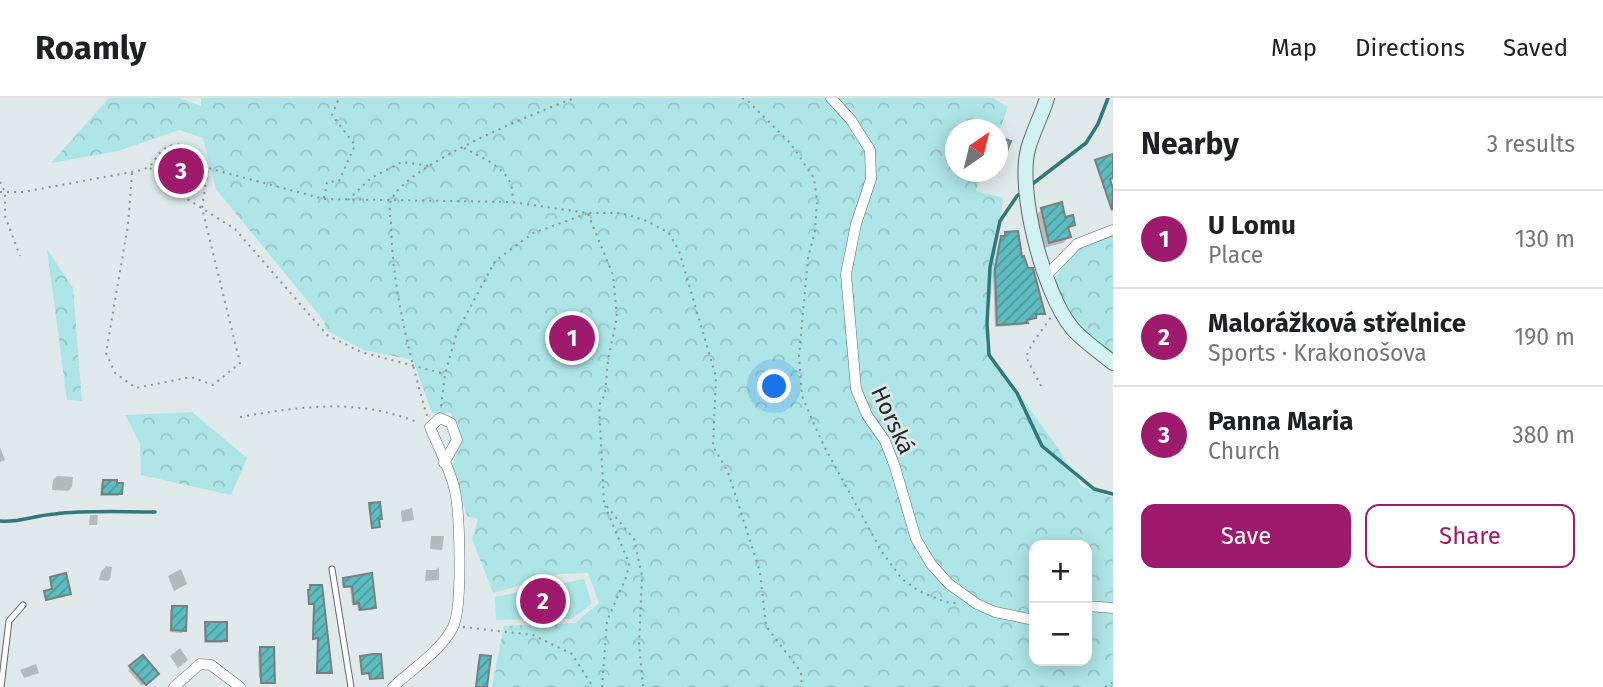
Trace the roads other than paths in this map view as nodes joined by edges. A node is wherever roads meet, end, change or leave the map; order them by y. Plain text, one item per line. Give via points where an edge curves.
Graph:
1 (831, 98) edge
2 (1047, 98) edge
3 (1113, 230) edge
4 (1047, 275) junction
5 (1113, 363) edge
6 (444, 463) junction
7 (332, 569) dead end
8 (23, 605) dead end
9 (1092, 606) edge
10 (1113, 608) edge
11 (1029, 619) edge
12 (2, 687) edge
13 (174, 687) edge
14 (240, 687) edge
15 (351, 687) edge
16 (393, 687) edge

1 - 11 street, Horská via 870,150 871,179 846,274 856,389 885,441 916,539 931,564 977,604
2 - 4 street via 1028,149 1025,180
3 - 4 street via 1077,244
4 - 5 street via 1058,308 1073,330
6 - 6 street via 430,427 440,418 451,423 457,440
6 - 16 street via 455,488 460,562 453,626 441,645
7 - 15 lane
8 - 12 lane via 9,621
9 - 10 street
13 - 14 street via 200,664 211,665

